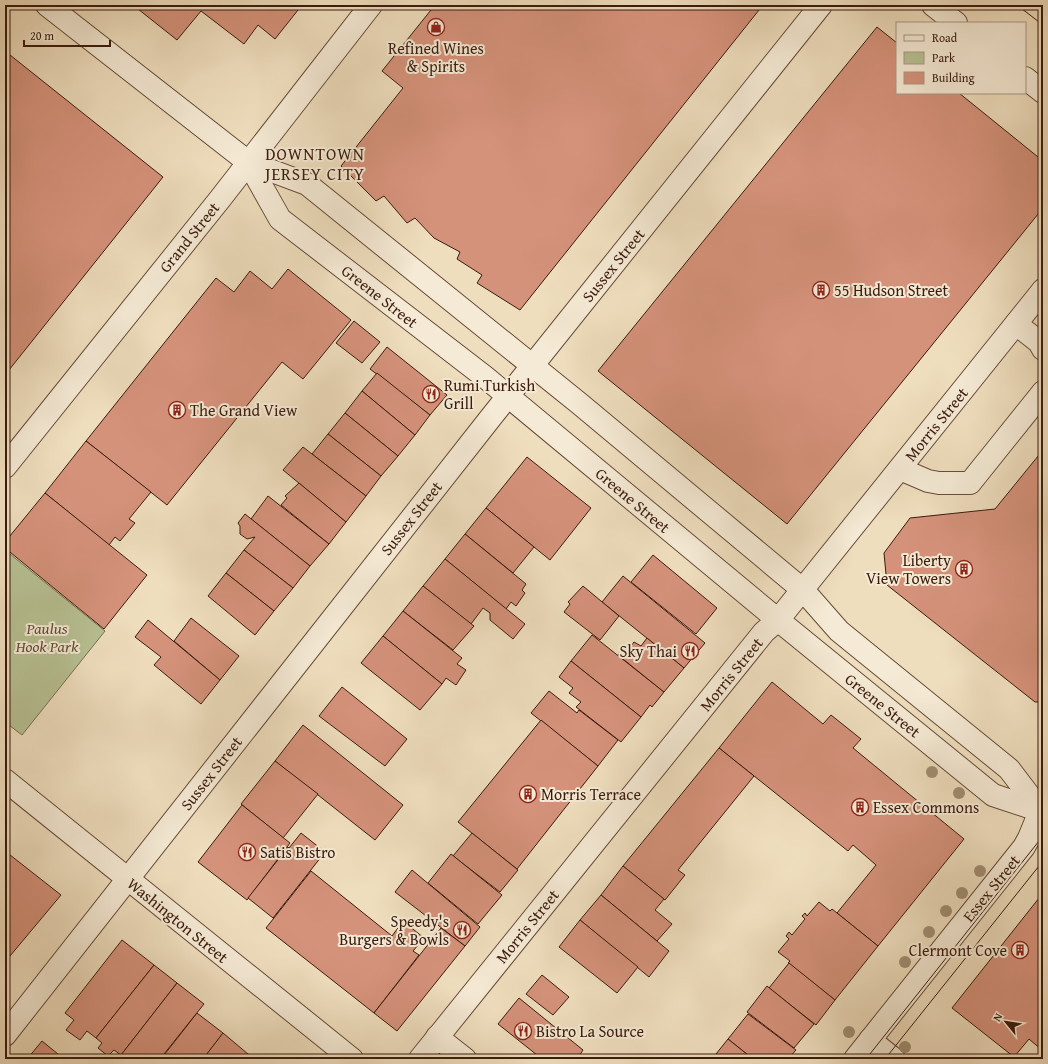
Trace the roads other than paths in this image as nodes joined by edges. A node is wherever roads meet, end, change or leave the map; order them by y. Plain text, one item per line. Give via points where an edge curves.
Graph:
1 (47, 5) edge
2 (371, 5) edge
3 (821, 5) edge
4 (933, 5) edge
5 (955, 22) edge
6 (1026, 79) edge
7 (1043, 92) edge
8 (248, 162) junction
9 (1043, 290) edge
10 (1016, 324) junction
11 (1043, 349) edge
12 (533, 366) junction
13 (1043, 392) edge
14 (508, 396) junction
15 (5, 467) edge
16 (900, 469) junction
17 (803, 590) junction
18 (778, 620) junction
19 (5, 780) edge
20 (1042, 811) edge
21 (127, 879) junction
22 (5, 1035) edge
23 (437, 1037) junction
24 (870, 1040) junction
25 (857, 1058) edge
26 (352, 1059) edge
27 (420, 1059) edge
28 (465, 1059) edge
29 (894, 1059) edge

1 - 8 street, Greene Street
2 - 8 street, Grand Street
3 - 12 street, Sussex Street
4 - 5 street
6 - 7 street
8 - 12 street, Greene Street via 307,184
8 - 14 street, Greene Street via 280,219
8 - 15 street, Grand Street
9 - 10 street, Morris Street
10 - 11 street via 1039,342
10 - 16 street, Morris Street
12 - 14 street, Sussex Street
12 - 17 street, Greene Street
13 - 16 street via 970,483 928,481
14 - 18 street, Greene Street
14 - 21 street, Sussex Street
16 - 17 street, Morris Street
17 - 18 street, Morris Street
17 - 20 street, Greene Street via 839,631 1009,769
18 - 20 street, Greene Street via 993,795
18 - 23 street, Morris Street via 759,638
19 - 21 street, Washington Street
20 - 24 street, Essex Street via 1024,846
21 - 22 street, Sussex Street
21 - 26 street, Washington Street
23 - 27 street, Morris Street
23 - 28 street
24 - 25 street, Essex Street
24 - 29 street

